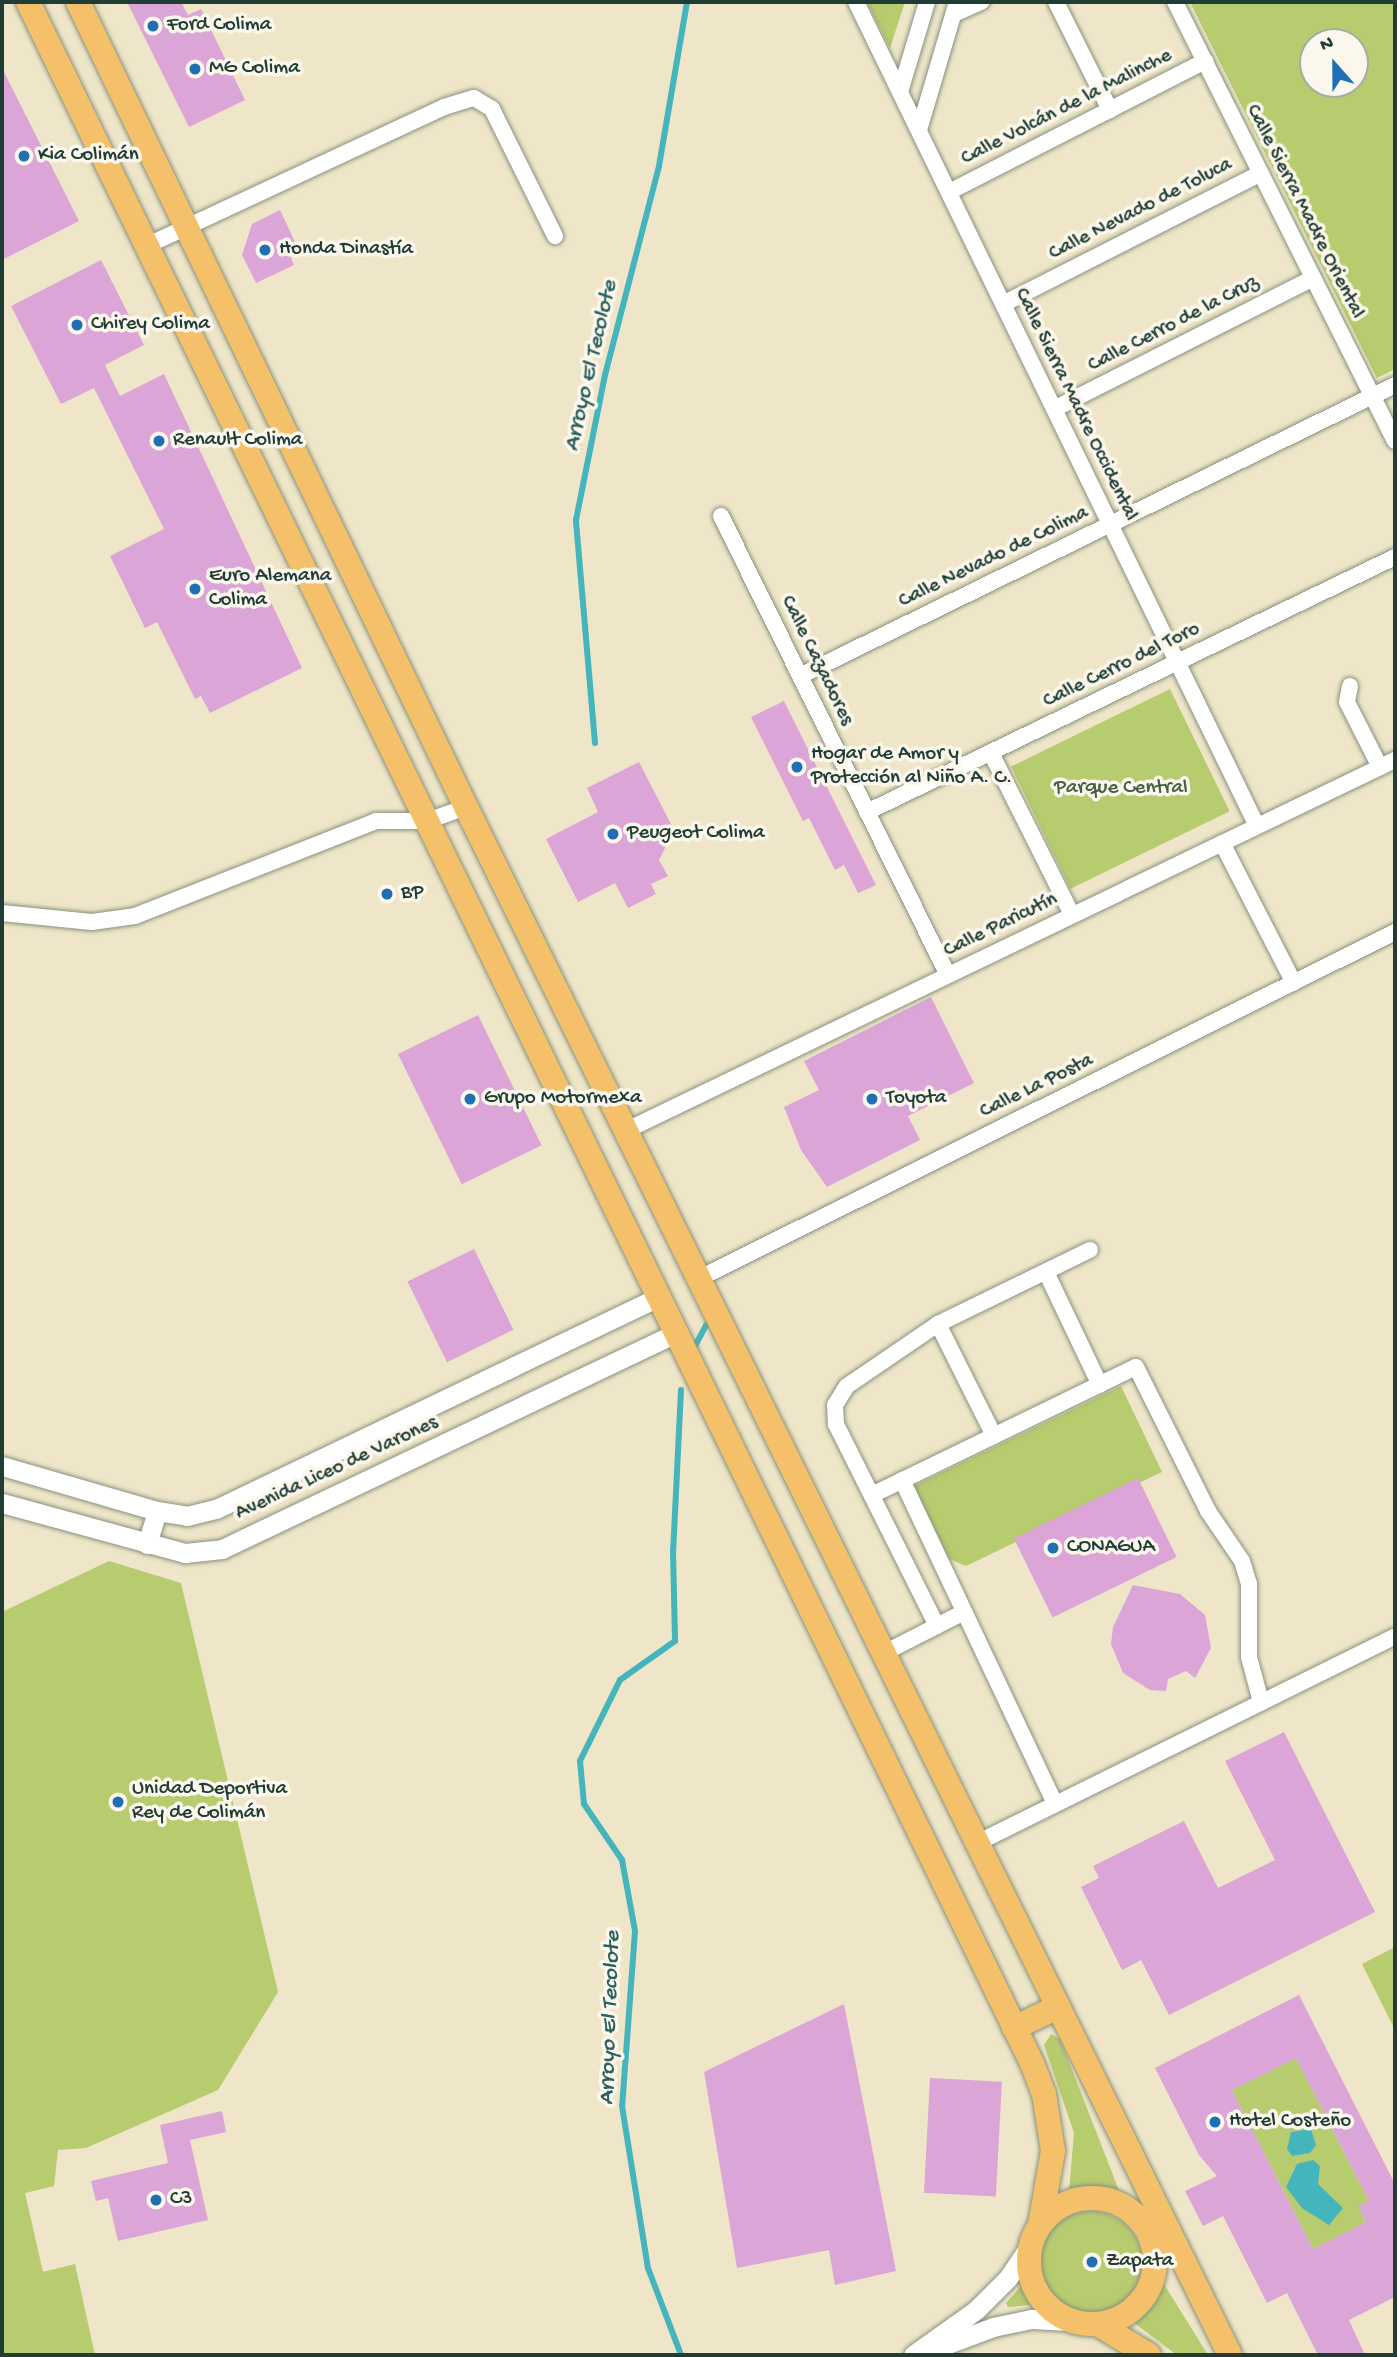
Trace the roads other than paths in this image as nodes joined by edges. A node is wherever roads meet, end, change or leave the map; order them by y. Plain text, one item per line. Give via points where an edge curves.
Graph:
1 (28, 2) edge
2 (78, 2) edge
3 (856, 2) edge
4 (927, 2) edge
5 (981, 2) edge
6 (1056, 2) edge
7 (1175, 2) edge
8 (956, 8) edge
9 (1205, 61) junction
10 (900, 92) junction
11 (1110, 110) junction
12 (919, 130) junction
13 (1261, 173) junction
14 (949, 192) junction
15 (187, 225) junction
16 (555, 236) dead end
17 (146, 246) junction
18 (1313, 278) junction
19 (1003, 304) junction
20 (1395, 385) edge
21 (1373, 396) junction
22 (1054, 409) junction
23 (1395, 441) edge
24 (721, 516) dead end
25 (1110, 524) junction
26 (1395, 558) edge
27 (1178, 663) junction
28 (800, 676) junction
29 (1350, 687) dead end
30 (991, 753) junction
31 (1395, 760) edge
32 (1380, 767) junction
33 (466, 807) junction
34 (867, 812) junction
35 (427, 821) junction
36 (1257, 827) junction
37 (1222, 843) junction
38 (2, 913) edge
39 (1072, 915) junction
40 (1395, 932) edge
41 (948, 975) junction
42 (1294, 983) junction
43 (625, 1131) junction
44 (1090, 1250) dead end
45 (1046, 1272) junction
46 (698, 1279) junction
47 (661, 1296) junction
48 (938, 1324) junction
49 (678, 1332) junction
50 (1100, 1385) junction
51 (752, 1390) junction
52 (715, 1408) junction
53 (994, 1436) junction
54 (2, 1466) edge
55 (902, 1480) junction
56 (872, 1495) junction
57 (2, 1503) edge
58 (157, 1511) junction
59 (147, 1544) junction
60 (964, 1612) junction
61 (937, 1626) junction
62 (1395, 1636) edge
63 (882, 1654) junction
64 (1261, 1702) junction
65 (1055, 1804) junction
66 (975, 1843) junction
67 (1056, 2008) junction
68 (1014, 2028) junction
69 (1073, 2042) junction
70 (1140, 2219) junction
71 (1035, 2235) junction
72 (1156, 2254) junction
73 (1069, 2321) junction
74 (1099, 2325) junction
75 (915, 2355) edge
76 (1149, 2355) edge
77 (1219, 2355) edge
78 (1230, 2355) edge

1 - 17 main road
2 - 15 main road
3 - 10 street, Calle Sierra Madre Occidental
4 - 10 street
5 - 8 street
6 - 11 street
7 - 9 street, Calle Sierra Madre Oriental
8 - 12 street
9 - 11 street, Calle Volcán de la Malinche
9 - 13 street, Calle Sierra Madre Oriental
10 - 12 street, Calle Sierra Madre Occidental
11 - 14 street, Calle Volcán de la Malinche
12 - 14 street, Calle Sierra Madre Occidental
13 - 18 street, Calle Sierra Madre Oriental
13 - 19 street, Calle Nevado de Toluca
14 - 19 street, Calle Sierra Madre Occidental
15 - 16 street via 444,107 474,98 492,109
15 - 17 street
15 - 33 main road
17 - 35 main road
18 - 21 street, Calle Sierra Madre Oriental
18 - 22 street, Calle Cerro de la Cruz
19 - 22 street, Calle Sierra Madre Occidental
20 - 21 street, Calle Nevado de Colima
21 - 23 street, Calle Sierra Madre Oriental
21 - 25 street, Calle Nevado de Colima
22 - 25 street, Calle Sierra Madre Occidental
24 - 28 street, Calle Cazadores
25 - 27 street, Calle Sierra Madre Occidental
25 - 28 street, Calle Nevado de Colima
26 - 27 street, Calle Cerro del Toro
27 - 30 street, Calle Cerro del Toro
27 - 36 street, Calle Sierra Madre Occidental
28 - 34 street, Calle Cazadores
29 - 32 street via 1347,702
30 - 34 street, Calle Cerro del Toro
30 - 39 street
31 - 32 street, Calle Paricutín
32 - 36 street, Calle Paricutín
33 - 35 street
33 - 43 main road
34 - 41 street, Calle Cazadores
35 - 38 street via 376,821 135,916 92,922
35 - 47 main road
36 - 37 street, Calle Paricutín
37 - 39 street, Calle Paricutín
37 - 42 street
39 - 41 street, Calle Paricutín
40 - 42 street, Calle La Posta
41 - 43 street, Calle Paricutín
42 - 46 street, Calle La Posta
43 - 46 main road
44 - 45 street
45 - 48 street
45 - 50 street
46 - 51 main road
47 - 49 main road
47 - 58 street, Avenida Liceo de Varones via 216,1509 187,1516
48 - 53 street
48 - 56 street via 847,1386 835,1405 836,1423
49 - 52 main road
49 - 59 street, Avenida Liceo de Varones via 222,1549 185,1553
50 - 53 street
50 - 64 street via 1136,1367 1208,1511 1242,1561 1249,1584 1249,1657
51 - 52 main road
51 - 63 main road
52 - 68 main road
53 - 55 street
54 - 58 street, Avenida Liceo de Varones
55 - 56 street
55 - 60 street
56 - 61 street
57 - 59 street, Avenida Liceo de Varones
58 - 59 street
60 - 61 street
60 - 65 street
61 - 63 street
62 - 64 street
63 - 66 main road
64 - 65 street
65 - 66 street
66 - 67 main road
67 - 68 main road
67 - 69 main road
68 - 71 main road via 1044,2094 1051,2125 1049,2189
69 - 70 main road
69 - 78 main road
70 - 71 main road via 1125,2207 1089,2198 1070,2202
70 - 72 main road
71 - 73 main road via 1030,2273 1040,2298
71 - 75 street via 1008,2278 976,2310
72 - 74 main road via 1148,2293 1127,2314
72 - 77 main road
73 - 74 main road
73 - 75 street via 1032,2319 993,2327
74 - 76 main road

